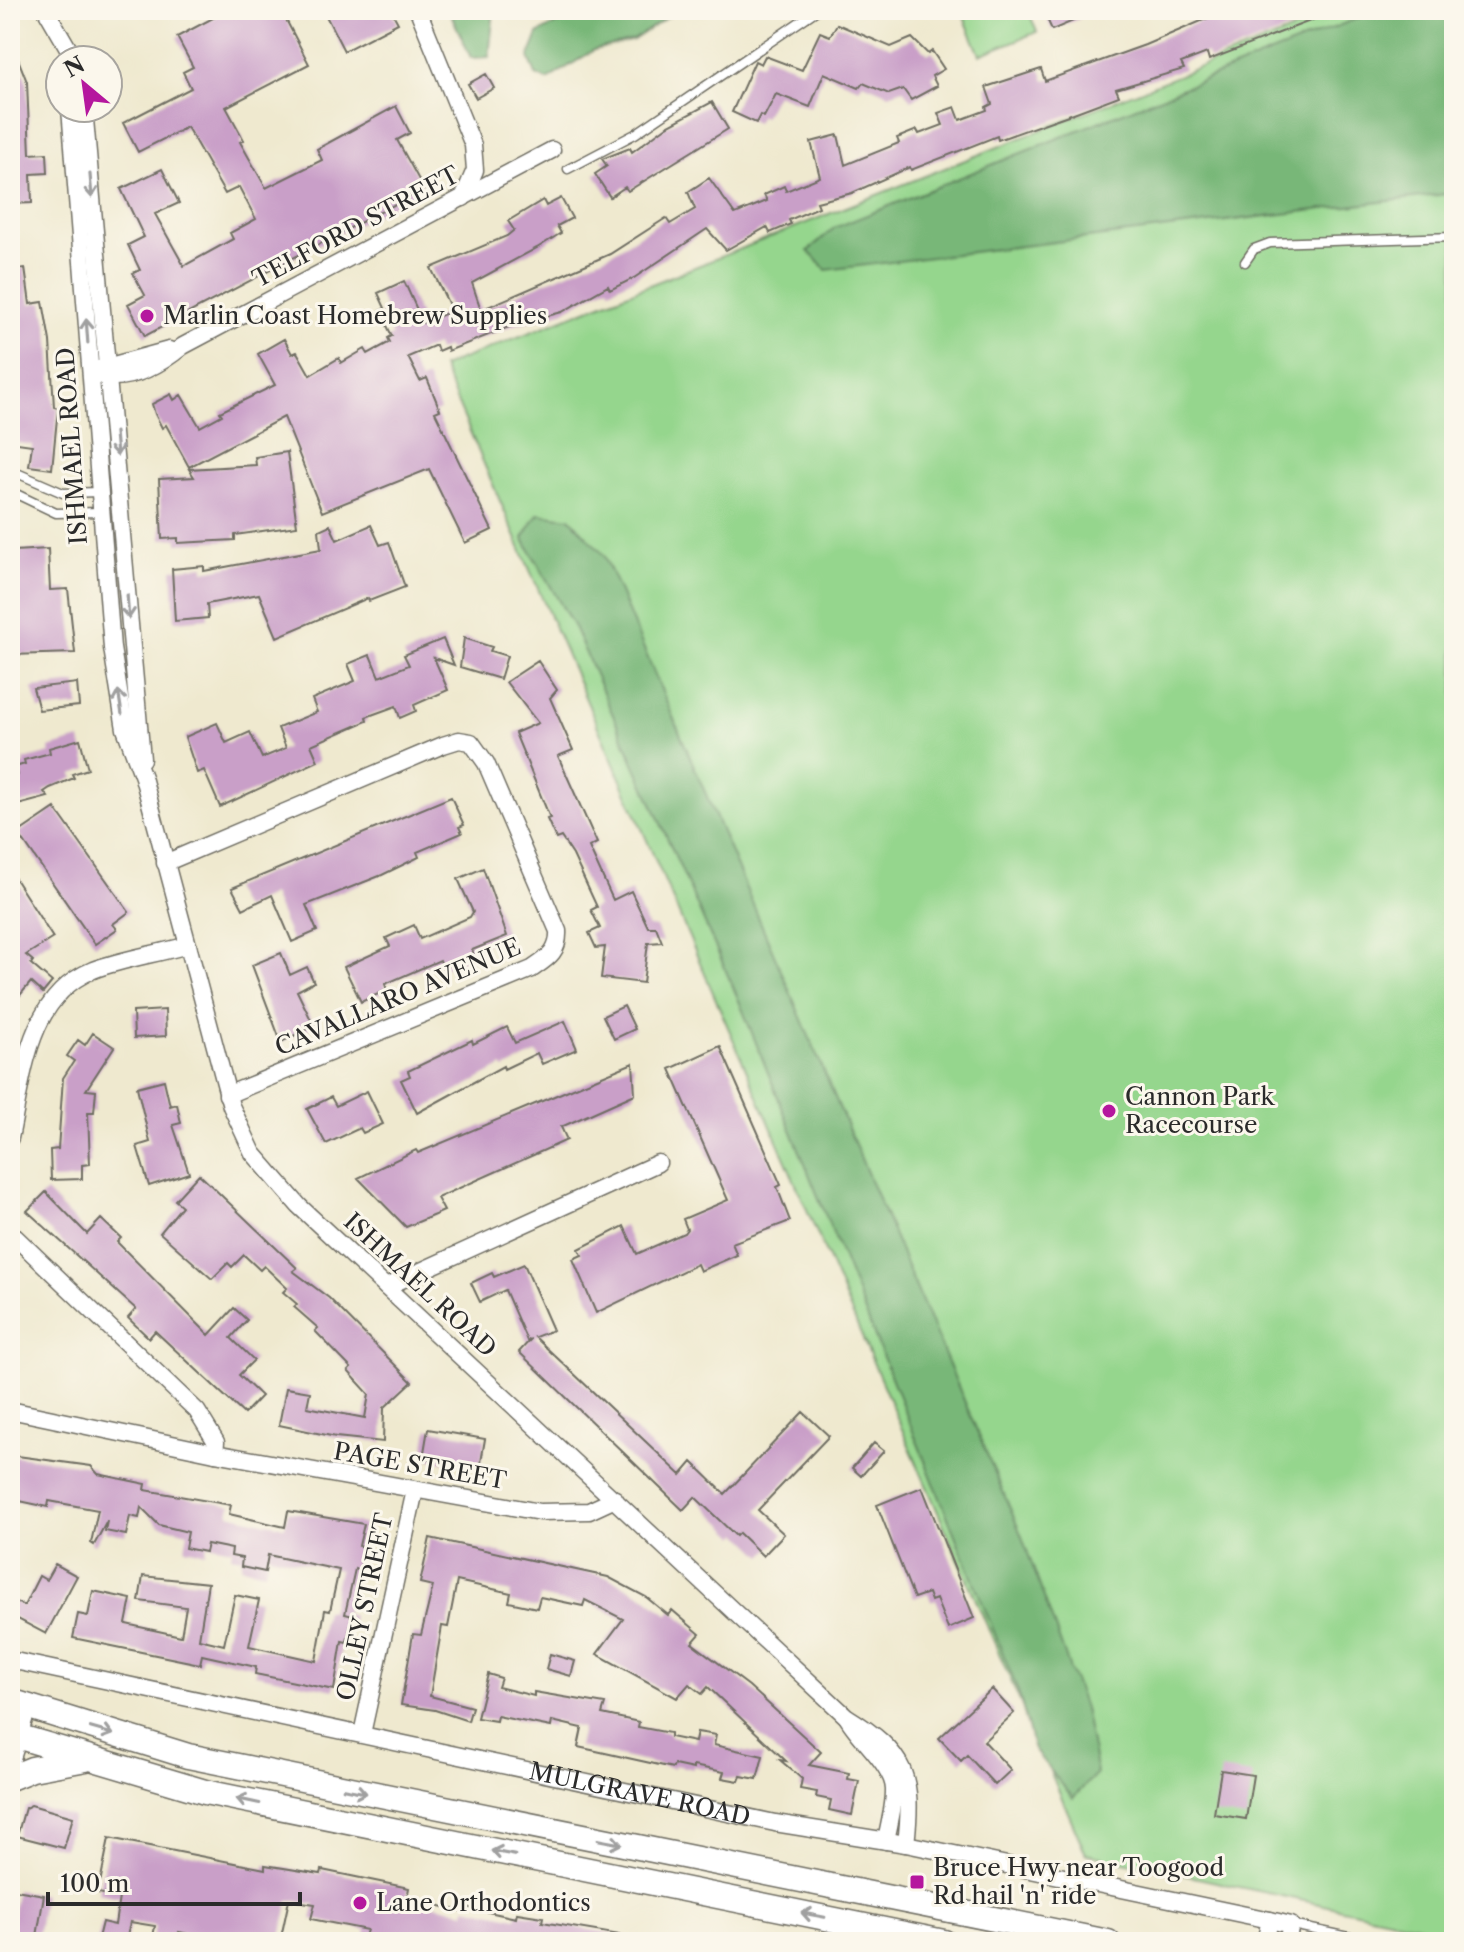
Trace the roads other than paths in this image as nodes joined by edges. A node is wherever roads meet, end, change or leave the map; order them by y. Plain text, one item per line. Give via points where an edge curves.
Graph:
1 (46, 10) edge
2 (418, 10) edge
3 (817, 10) edge
4 (62, 44) edge
5 (71, 124) edge
6 (85, 124) edge
7 (552, 150) dead end
8 (568, 169) dead end
9 (463, 198) junction
10 (1454, 237) edge
11 (1245, 262) dead end
12 (108, 371) junction
13 (90, 373) junction
14 (10, 470) edge
15 (10, 491) edge
16 (100, 492) junction
17 (121, 500) junction
18 (101, 512) junction
19 (143, 777) junction
20 (165, 863) junction
21 (188, 945) junction
22 (227, 1095) junction
23 (10, 1138) edge
24 (658, 1163) dead end
25 (10, 1232) edge
26 (386, 1287) junction
27 (10, 1410) edge
28 (215, 1453) junction
29 (415, 1490) junction
30 (615, 1499) junction
31 (10, 1660) edge
32 (19, 1704) edge
33 (846, 1716) junction
34 (362, 1734) junction
35 (14, 1736) edge
36 (89, 1759) junction
37 (10, 1765) edge
38 (10, 1778) edge
39 (886, 1841) junction
40 (906, 1844) junction
41 (1270, 1920) junction
42 (1289, 1934) edge
43 (944, 1942) edge
44 (1108, 1942) edge
45 (1265, 1942) edge
46 (1373, 1942) edge

1 - 4 street
2 - 9 street via 473,145 475,170
3 - 8 lane via 635,134
13 -> 5 street, ISHMAEL ROAD
6 -> 12 street, ISHMAEL ROAD
7 - 9 street, TELFORD STREET
9 - 12 street, TELFORD STREET via 183,346
10 - 11 lane via 1270,243 1254,249
12 - 13 street, TELFORD STREET
12 -> 17 street, ISHMAEL ROAD
13 - 16 street, ISHMAEL ROAD
14 - 16 lane via 60,493
15 - 18 lane via 56,513
16 - 17 street
16 - 18 street, ISHMAEL ROAD
17 - 18 street
17 -> 19 street, ISHMAEL ROAD
19 -> 18 street, ISHMAEL ROAD via 120,703
19 - 20 street, ISHMAEL ROAD
20 - 21 street, ISHMAEL ROAD
20 - 22 street, CAVALLARO AVENUE via 443,745 471,742 486,763 558,931 558,945 532,969
21 - 22 street, ISHMAEL ROAD
21 - 23 street via 94,970 57,995 34,1033
22 - 26 street, ISHMAEL ROAD via 247,1142 271,1177
24 - 26 street
25 - 28 street via 197,1411 216,1442
26 - 30 street, ISHMAEL ROAD
27 - 28 street, PAGE STREET
28 - 29 street, PAGE STREET
29 - 30 street, PAGE STREET via 556,1513 589,1511
29 - 34 street, OLLEY STREET
30 - 33 street, ISHMAEL ROAD
31 - 34 street, MULGRAVE ROAD
32 - 35 street
32 -> 44 main road via 188,1756
33 - 39 street, ISHMAEL ROAD via 892,1776
33 - 40 street, ISHMAEL ROAD via 867,1729 906,1775
34 - 39 street, MULGRAVE ROAD via 775,1823
35 - 36 main road
35 - 37 street
36 - 38 main road
43 -> 36 main road via 205,1792
39 - 40 street, MULGRAVE ROAD
40 - 41 street, MULGRAVE ROAD
41 - 42 street, MULGRAVE ROAD
41 - 45 street
42 - 46 lane

